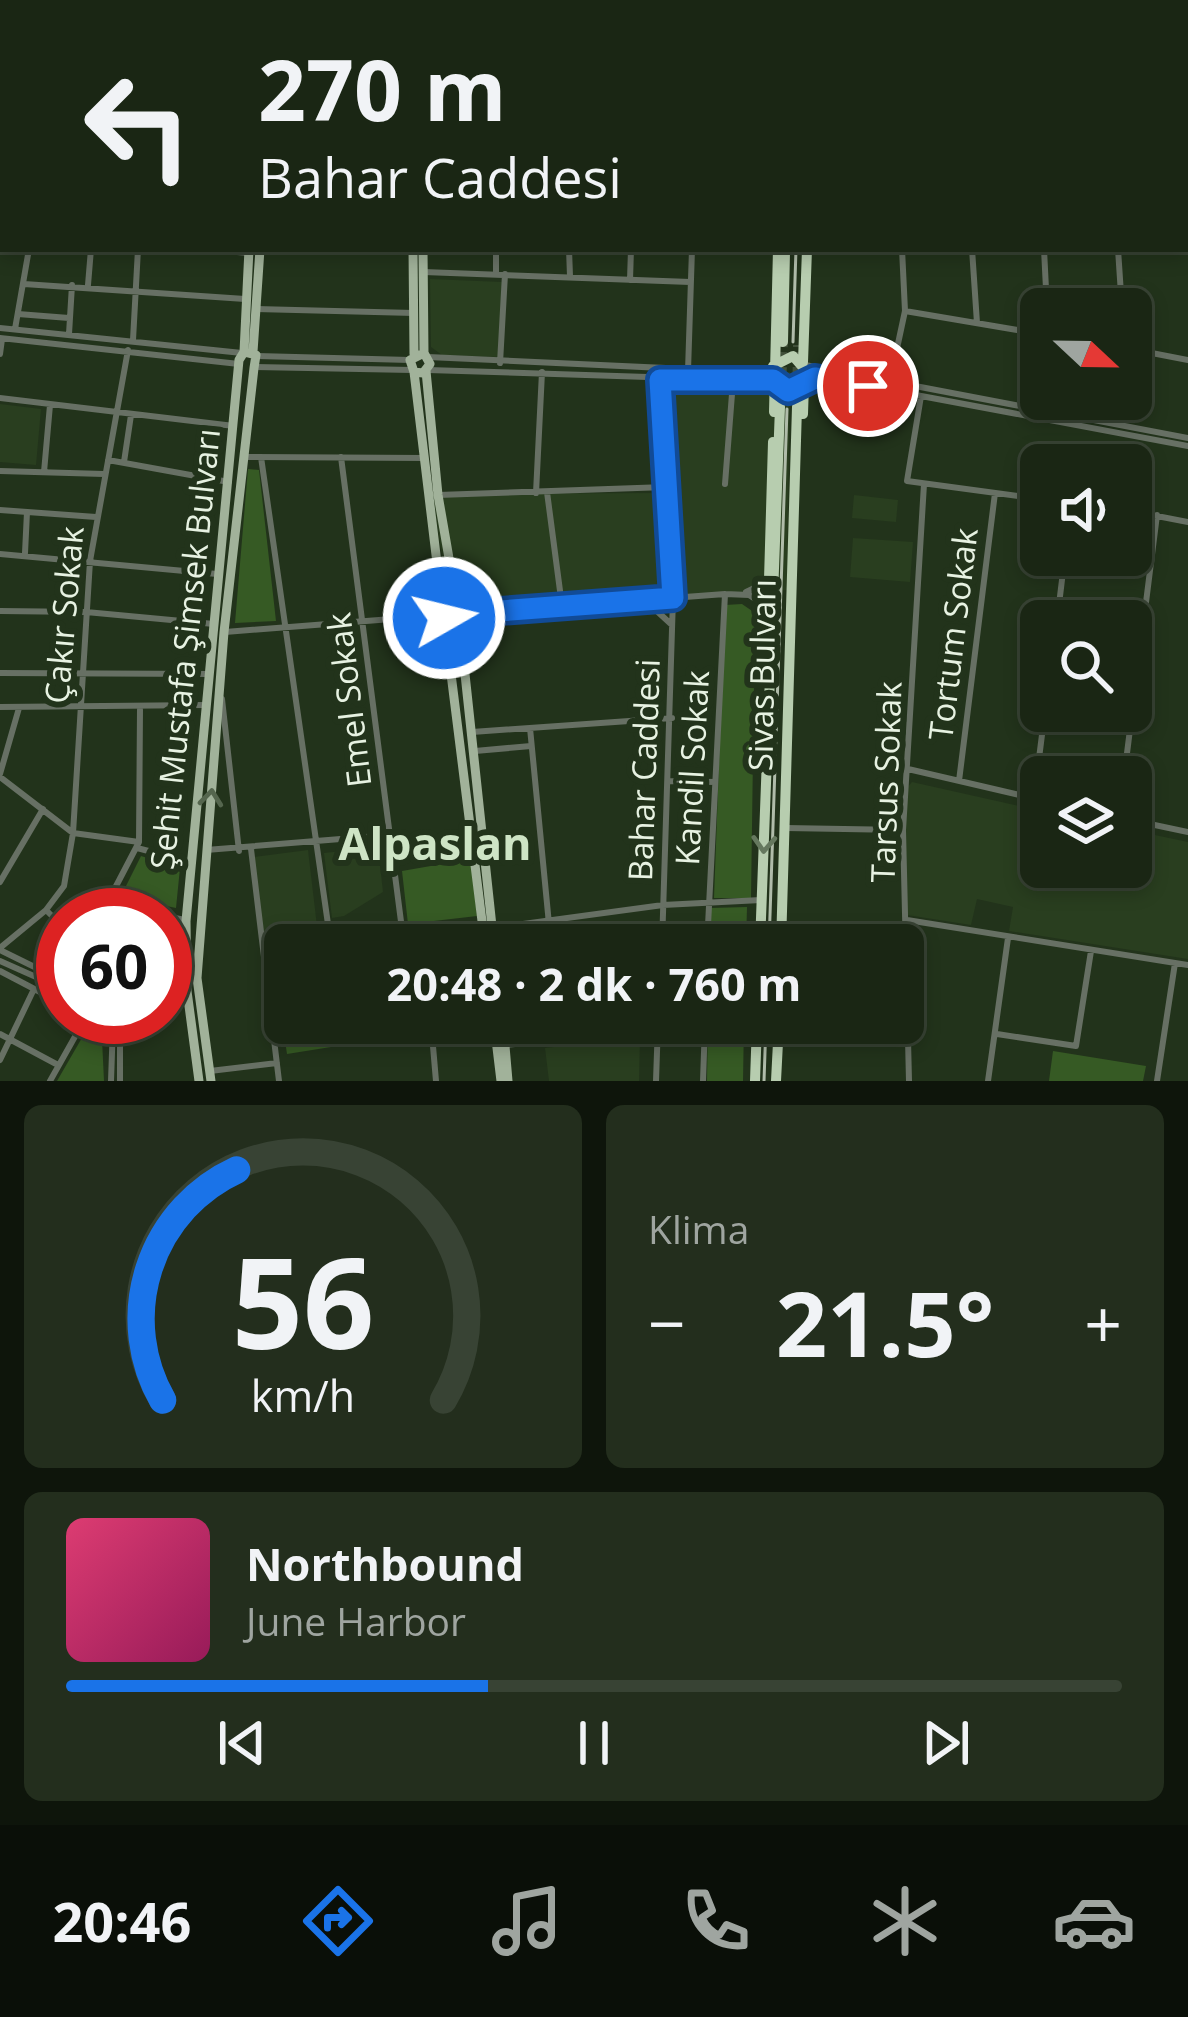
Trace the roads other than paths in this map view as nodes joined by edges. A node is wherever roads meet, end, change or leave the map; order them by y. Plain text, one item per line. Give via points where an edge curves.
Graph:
1 (28, 252) edge
2 (91, 252) edge
3 (138, 252) edge
4 (252, 252) edge
5 (252, 252) edge
6 (413, 252) edge
7 (423, 252) edge
8 (497, 252) edge
9 (569, 252) edge
10 (631, 252) edge
11 (692, 252) edge
12 (781, 252) edge
13 (781, 252) edge
14 (804, 252) edge
15 (804, 252) edge
16 (902, 252) edge
17 (972, 252) edge
18 (1044, 252) edge
19 (1118, 252) edge
20 (423, 272) junction
21 (501, 274) junction
22 (570, 276) junction
23 (630, 280) junction
24 (690, 282) junction
25 (24, 284) junction
26 (72, 285) junction
27 (88, 285) junction
28 (1046, 288) edge
29 (1121, 288) edge
30 (134, 290) junction
31 (245, 298) junction
32 (256, 309) junction
33 (905, 311) junction
34 (414, 313) junction
35 (18, 314) junction
36 (69, 318) junction
37 (977, 323) junction
38 (0, 328) edge
39 (15, 329) junction
40 (1020, 330) edge
41 (69, 334) junction
42 (1, 338) edge
43 (133, 340) junction
44 (783, 342) tunnel mouth
45 (798, 345) tunnel mouth
46 (128, 350) junction
47 (0, 352) edge
48 (1152, 353) edge
49 (248, 360) junction
50 (1188, 360) edge
51 (500, 363) junction
52 (804, 363) junction
53 (419, 364) junction
54 (688, 371) junction
55 (542, 373) junction
56 (773, 376) junction
57 (660, 380) junction
58 (733, 381) junction
59 (890, 381) junction
60 (805, 382) junction
61 (921, 396) junction
62 (0, 398) edge
63 (50, 405) junction
64 (780, 407) tunnel mouth
65 (797, 407) tunnel mouth
66 (116, 413) junction
67 (131, 415) junction
68 (234, 426) junction
69 (1188, 442) edge
70 (341, 457) junction
71 (243, 458) junction
72 (261, 458) junction
73 (424, 458) junction
74 (107, 459) junction
75 (124, 462) junction
76 (0, 471) edge
77 (44, 472) junction
78 (104, 474) junction
79 (229, 482) junction
80 (725, 484) dead end
81 (924, 484) junction
82 (666, 487) junction
83 (548, 493) junction
84 (995, 493) junction
85 (536, 494) junction
86 (438, 495) junction
87 (1020, 497) edge
88 (0, 510) edge
89 (27, 512) junction
90 (1152, 515) edge
91 (1156, 515) junction
92 (96, 517) junction
93 (1188, 522) edge
94 (25, 553) junction
95 (0, 554) edge
96 (90, 561) junction
97 (218, 574) junction
98 (770, 581) junction
99 (725, 594) junction
100 (740, 594) junction
101 (673, 598) junction
102 (644, 600) junction
103 (562, 606) junction
104 (769, 608) junction
105 (0, 611) edge
106 (86, 612) junction
107 (459, 614) junction
108 (443, 615) junction
109 (364, 622) junction
110 (285, 626) junction
111 (673, 626) junction
112 (219, 628) junction
113 (0, 673) edge
114 (83, 674) junction
115 (210, 674) junction
116 (790, 675) junction
117 (773, 685) junction
118 (221, 692) junction
119 (207, 705) junction
120 (0, 707) edge
121 (19, 708) junction
122 (80, 709) junction
123 (140, 710) junction
124 (672, 718) junction
125 (530, 728) junction
126 (470, 732) junction
127 (531, 746) junction
128 (472, 751) junction
129 (1127, 756) edge
130 (908, 769) junction
131 (0, 776) edge
132 (668, 781) junction
133 (959, 781) junction
134 (715, 782) junction
135 (1020, 795) edge
136 (43, 808) junction
137 (1152, 824) edge
138 (786, 828) junction
139 (903, 830) junction
140 (1188, 832) edge
141 (74, 833) junction
142 (390, 835) junction
143 (316, 842) junction
144 (138, 845) junction
145 (251, 849) junction
146 (206, 850) junction
147 (239, 850) junction
148 (191, 862) junction
149 (0, 882) edge
150 (62, 888) edge
151 (115, 888) edge
152 (189, 888) edge
153 (761, 900) junction
154 (709, 903) junction
155 (663, 905) junction
156 (36, 920) edge
157 (907, 920) junction
158 (330, 924) edge
159 (401, 924) edge
160 (487, 924) edge
161 (488, 924) edge
162 (549, 924) joint
163 (663, 924) edge
164 (708, 924) edge
165 (760, 924) edge
166 (783, 924) edge
167 (1009, 938) junction
168 (264, 946) edge
169 (1090, 952) junction
170 (1, 953) edge
171 (1175, 963) junction
172 (1188, 965) edge
173 (36, 968) edge
174 (0, 971) edge
175 (36, 971) edge
176 (34, 989) joint
177 (192, 1026) edge
178 (0, 1034) edge
179 (997, 1034) junction
180 (9, 1042) junction
181 (70, 1044) edge
182 (114, 1044) edge
183 (120, 1044) edge
184 (275, 1044) edge
185 (432, 1044) edge
186 (501, 1044) edge
187 (514, 1044) edge
188 (657, 1044) edge
189 (704, 1044) edge
190 (756, 1044) edge
191 (777, 1044) edge
192 (506, 1045) joint
193 (0, 1060) edge
194 (277, 1063) junction
195 (58, 1065) junction
196 (210, 1076) edge
197 (50, 1081) edge
198 (116, 1081) edge
199 (200, 1081) edge
200 (279, 1081) edge
201 (436, 1081) edge
202 (504, 1081) edge
203 (656, 1081) edge
204 (703, 1081) edge
205 (755, 1081) edge
206 (776, 1081) edge
207 (909, 1081) edge
208 (988, 1081) edge
209 (1156, 1081) edge

1 - 25 street
2 - 27 street
3 - 30 street
4 - 31 main road, Şehit Mustafa Şimsek Bulvarı
5 - 32 main road, Şehit Mustafa Şimsek Bulvarı
6 - 34 main road
7 - 20 main road
8 - 21 street
9 - 22 street
10 - 23 street
11 - 24 street
12 - 44 highway
13 - 56 highway
14 - 45 highway
15 - 52 highway
16 - 33 street
17 - 37 street
18 - 28 street
19 - 29 street
20 - 21 street
20 - 53 main road
21 - 22 street
21 - 51 street
22 - 23 street
23 - 24 street
24 - 54 street
25 - 26 street
25 - 35 street
26 - 27 street
26 - 36 street
27 - 30 street
30 - 31 street
30 - 43 street
31 - 49 main road, Şehit Mustafa Şimsek Bulvarı
32 - 34 street
32 - 49 main road, Şehit Mustafa Şimsek Bulvarı
33 - 37 street
33 - 59 street
34 - 53 main road
35 - 36 street
35 - 39 street
36 - 41 street
37 - 40 street
38 - 39 street
39 - 41 street
41 - 43 street
42 - 46 street
42 - 47 street
43 - 49 street
46 - 49 street
46 - 66 street, Çakır Sokak
48 - 50 street
49 - 53 street
49 - 68 main road, Şehit Mustafa Şimsek Bulvarı
49 - 71 main road, Şehit Mustafa Şimsek Bulvarı
51 - 53 street
51 - 54 street
52 - 56 highway via 785,356
52 - 59 street
52 - 60 highway
53 - 55 street
53 - 73 main road
53 - 86 main road
54 - 56 street
55 - 57 street
55 - 85 street
56 - 58 street
56 - 60 highway via 791,391
56 - 98 highway
57 - 58 street
57 - 82 street, Bahar Caddesi
58 - 80 street
59 - 69 street
60 - 61 street via 825,378
60 - 116 highway
61 - 69 street
61 - 81 street, Tarsus Sokak via 908,481
62 - 63 street
63 - 66 street
63 - 77 street
64 - 117 highway, Sivas Bulvarı
65 - 116 highway, Sivas Bulvarı
66 - 67 street
66 - 74 street, Çakır Sokak
67 - 68 street
67 - 75 street
68 - 79 main road, Şehit Mustafa Şimsek Bulvarı
70 - 72 street
70 - 73 street
70 - 109 street, Emel Sokak
71 - 72 street
71 - 112 main road, Şehit Mustafa Şimsek Bulvarı
72 - 110 street
73 - 108 main road
74 - 75 street
74 - 78 street, Çakır Sokak
75 - 79 street
76 - 77 street
77 - 78 street
78 - 92 street, Çakır Sokak
79 - 97 main road, Şehit Mustafa Şimsek Bulvarı
81 - 84 street
81 - 130 street, Tarsus Sokak
82 - 83 street
82 - 101 street, Bahar Caddesi
83 - 85 street
83 - 103 street
84 - 87 street
84 - 133 street, Tortum Sokak
85 - 86 street
86 - 107 main road
88 - 89 street
89 - 92 street
89 - 94 street
90 - 91 street
91 - 93 street
91 - 129 street
92 - 96 street, Çakır Sokak
94 - 95 street
94 - 96 street
96 - 97 street
96 - 106 street, Çakır Sokak
97 - 112 main road, Şehit Mustafa Şimsek Bulvarı
98 - 100 street
98 - 104 highway
99 - 100 street
99 - 101 street
99 - 134 street, Kandil Sokak
100 - 104 street
101 - 102 street
101 - 111 street, Bahar Caddesi
102 - 103 street
102 - 111 street
103 - 107 street
104 - 117 highway
105 - 106 street
106 - 112 street
106 - 114 street, Çakır Sokak
107 - 108 main road via 451,623
107 - 126 main road
108 - 109 street
108 - 160 main road
109 - 110 street
109 - 142 street, Emel Sokak
110 - 112 street
110 - 143 street
111 - 124 street, Bahar Caddesi
112 - 115 main road, Şehit Mustafa Şimsek Bulvarı
112 - 118 main road, Şehit Mustafa Şimsek Bulvarı
113 - 114 street
114 - 115 street
114 - 122 street, Çakır Sokak
115 - 119 main road, Şehit Mustafa Şimsek Bulvarı
116 - 138 highway, Sivas Bulvarı
117 -> 153 highway, Sivas Bulvarı
146 -> 118 main road, Şehit Mustafa Şimsek Bulvarı
118 - 147 street
119 - 123 street
119 - 148 main road, Şehit Mustafa Şimsek Bulvarı
120 - 121 street
121 - 122 street
121 - 131 street
122 - 123 street
122 - 141 street, Çakır Sokak
123 - 144 street
124 - 125 street
124 - 132 street, Bahar Caddesi
125 - 126 street
125 - 127 street
126 - 128 main road
127 - 128 street
127 - 162 street
128 - 161 main road
130 - 133 street
130 - 139 street, Tarsus Sokak
131 - 136 street
132 - 134 street
132 - 155 street, Bahar Caddesi
133 - 135 street
134 - 154 street, Kandil Sokak
136 - 141 street
136 - 149 street
137 - 140 street
138 - 139 street
138 - 166 highway, Sivas Bulvarı
139 - 157 street, Tarsus Sokak
141 - 144 street
141 - 150 street, Çakır Sokak
142 - 143 street
142 - 159 street, Emel Sokak
143 - 145 street
143 - 158 street
144 - 148 street
144 - 151 street
145 - 147 street
145 - 168 street
146 - 147 street
146 - 196 main road, Şehit Mustafa Şimsek Bulvarı via 197,978
148 - 152 main road, Şehit Mustafa Şimsek Bulvarı
153 - 154 street
153 - 165 highway, Sivas Bulvarı
154 - 155 street
154 - 164 street, Kandil Sokak
155 - 162 street
155 - 163 street, Bahar Caddesi
156 - 170 street
157 - 167 street
157 - 207 street, Tarsus Sokak
167 - 169 street
167 - 179 street
169 - 171 street
169 - 179 street via 1076,1046
170 - 173 street
170 - 175 street
171 - 172 street
171 - 209 street
174 - 176 street
176 - 180 street
177 - 199 main road, Şehit Mustafa Şimsek Bulvarı
178 - 180 street
179 - 208 street
180 - 193 street
180 - 195 street
181 - 195 street
182 - 198 street
183 - 198 street
184 - 194 street
185 - 201 street
186 - 202 main road
187 - 192 street
188 - 203 street
189 - 204 street
190 - 205 highway
191 - 206 highway
192 - 202 main road
194 - 196 street
194 - 200 street
195 - 197 street

